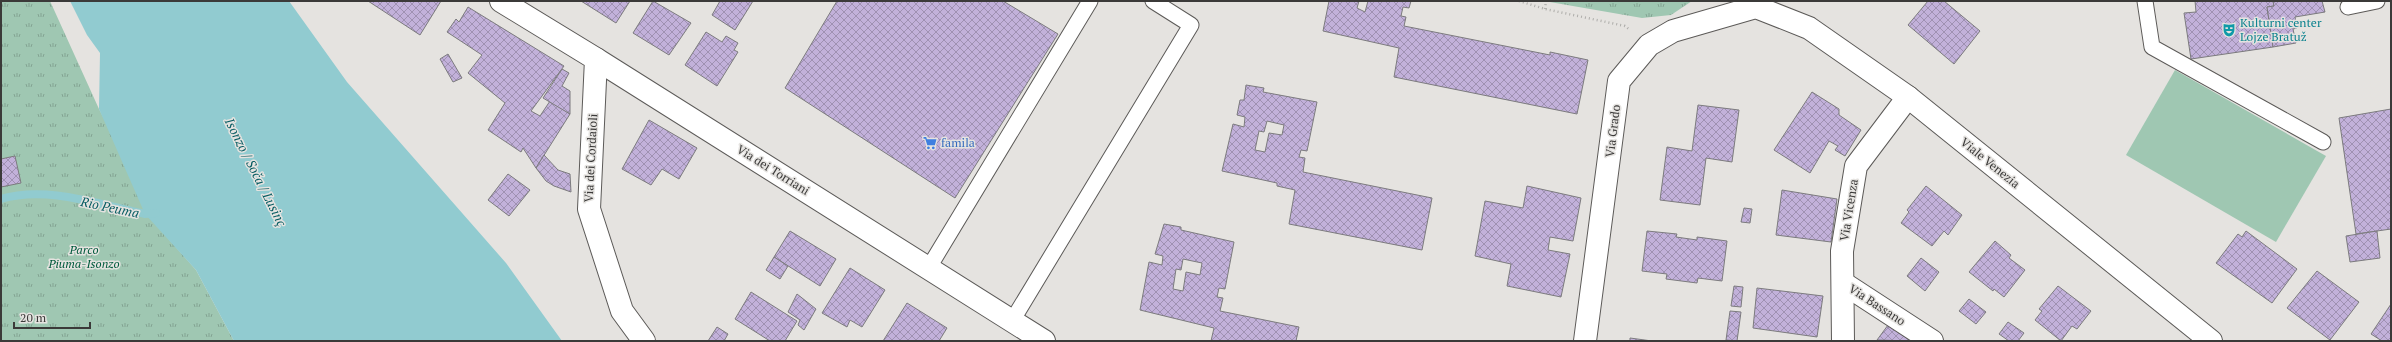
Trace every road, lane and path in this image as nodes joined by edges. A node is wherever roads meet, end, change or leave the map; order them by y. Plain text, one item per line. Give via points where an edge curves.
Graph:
1 (501, 1) edge
2 (1090, 1) edge
3 (1153, 1) edge
4 (1519, 1) edge
5 (1546, 1) edge
6 (2145, 1) edge
7 (2377, 1) edge
8 (1756, 7) joint
9 (2348, 7) dead end
10 (1545, 9) junction
11 (1649, 45) junction
12 (596, 59) junction
13 (1908, 98) junction
14 (2322, 142) dead end
15 (928, 269) junction
16 (1843, 282) junction
17 (1012, 321) junction
18 (644, 341) edge
19 (1044, 341) edge
20 (1585, 341) edge
21 (1843, 341) edge
22 (1932, 341) edge
23 (2211, 341) edge

1 - 12 street, Via dei Torriani
2 - 15 lane
3 - 17 lane via 1191,25
4 - 10 path
5 - 10 path
6 - 14 lane via 2152,47
7 - 9 lane
8 - 11 street, Via Grado via 1673,30
8 - 13 street, Viale Venezia via 1809,28
10 - 11 path via 1625,26
11 - 20 street, Via Grado via 1619,81
12 - 15 street, Via dei Torriani
12 - 18 street, Via dei Cordaioli via 589,208 622,311
13 - 16 street, Via Vicenza via 1856,166 1842,251
13 - 23 street, Viale Venezia
15 - 17 street, Via dei Torriani
16 - 21 street, Via Vicenza
16 - 22 street, Via Bassano
17 - 19 street, Via dei Torriani

